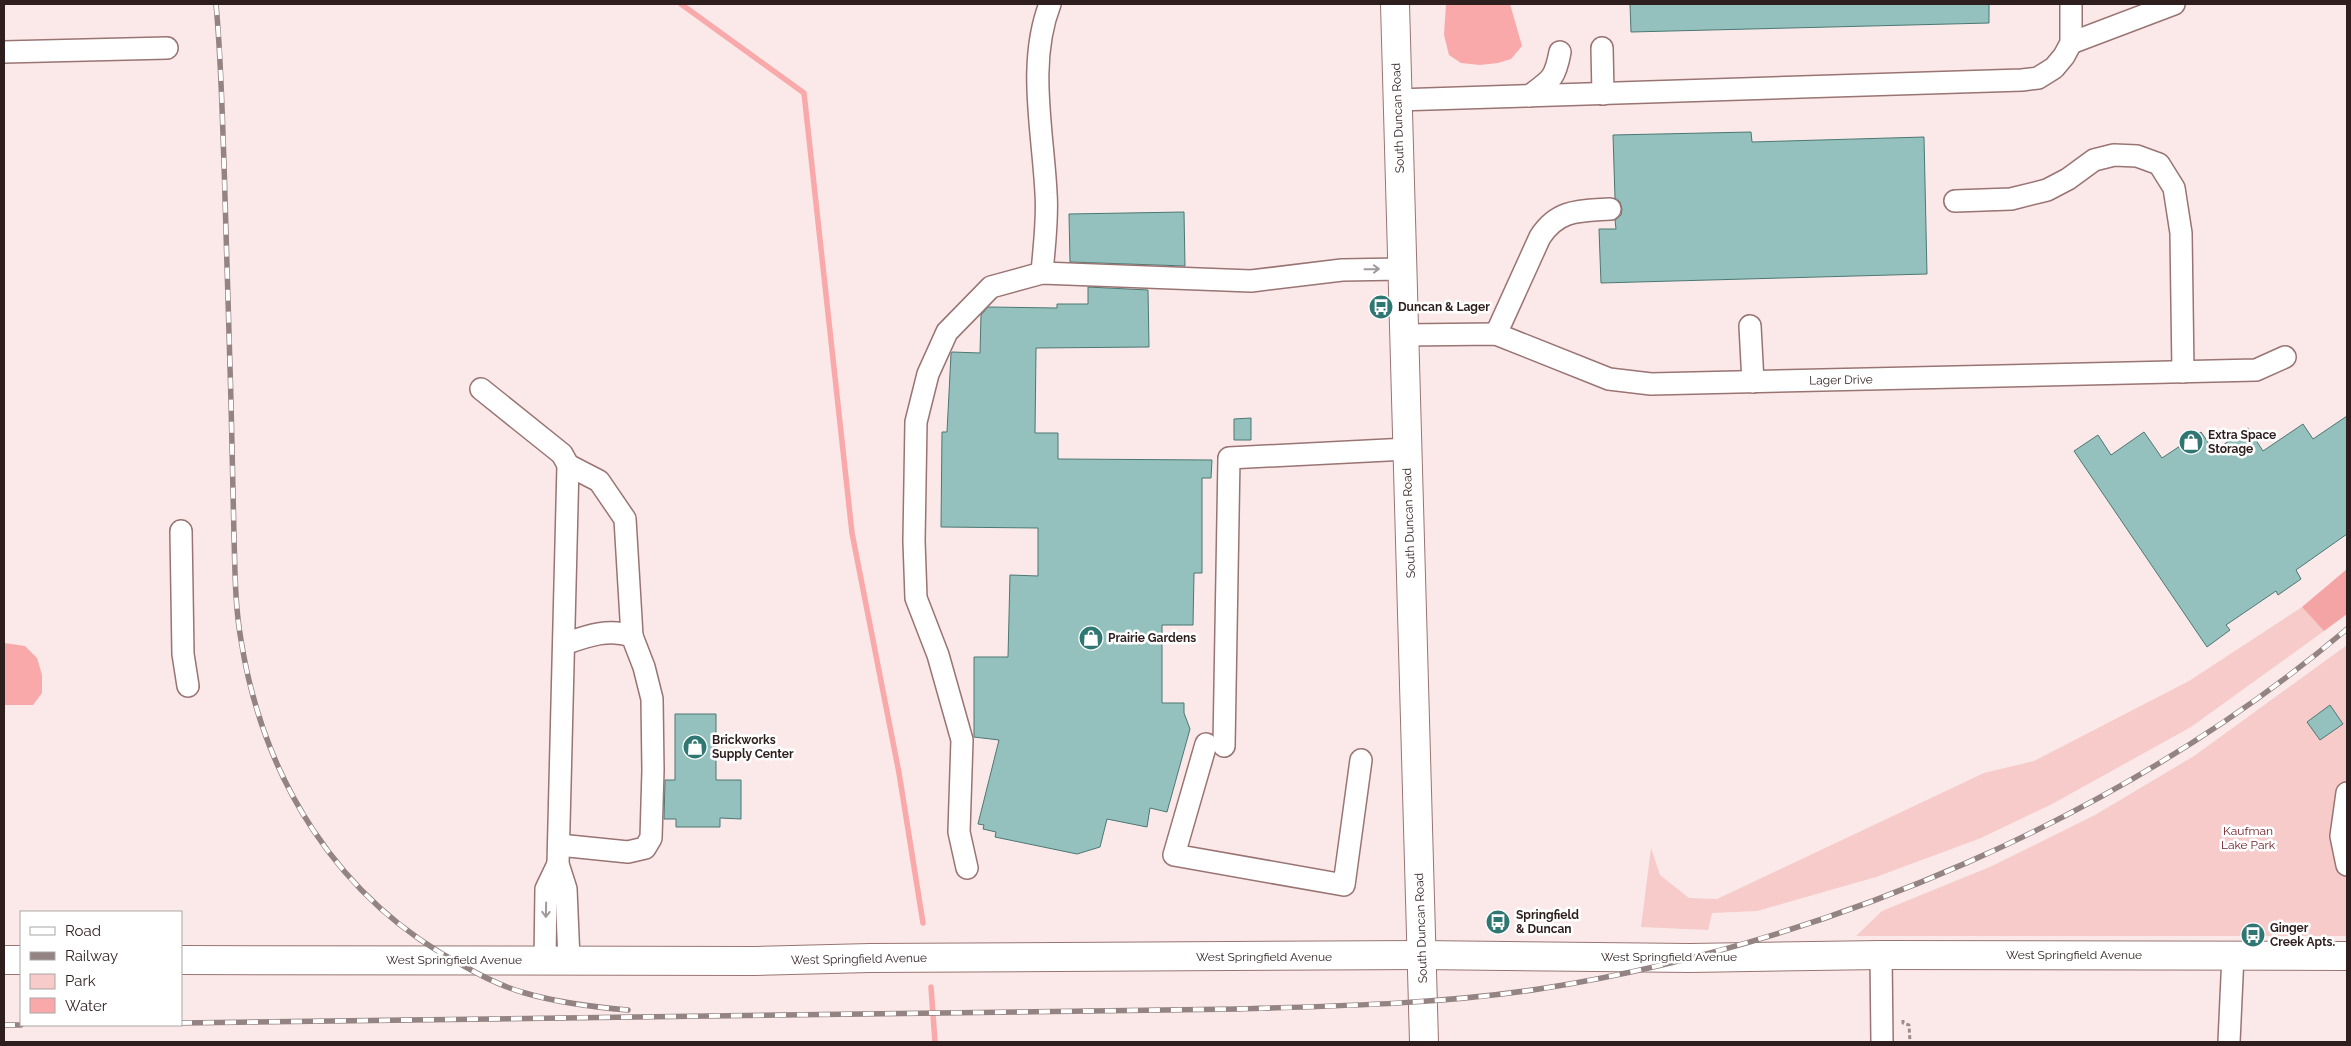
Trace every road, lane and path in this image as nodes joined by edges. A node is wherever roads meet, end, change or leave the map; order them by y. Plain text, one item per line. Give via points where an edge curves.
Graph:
1 (1050, 4) edge
2 (1395, 4) edge
3 (2071, 4) edge
4 (2174, 4) edge
5 (2071, 43) junction
6 (167, 48) dead end
7 (1602, 48) dead end
8 (4, 52) edge
9 (1560, 52) dead end
10 (1603, 94) junction
11 (1528, 96) junction
12 (1397, 100) junction
13 (1956, 202) dead end
14 (1610, 210) dead end
15 (1402, 269) junction
16 (1042, 273) junction
17 (1750, 326) dead end
18 (1496, 334) junction
19 (1404, 335) junction
20 (2285, 357) dead end
21 (2183, 372) junction
22 (1753, 382) junction
23 (480, 389) dead end
24 (1407, 449) junction
25 (568, 465) junction
26 (180, 531) dead end
27 (632, 636) junction
28 (564, 644) junction
29 (188, 686) dead end
30 (1361, 760) dead end
31 (2347, 793) edge
32 (558, 854) junction
33 (2347, 866) edge
34 (967, 868) dead end
35 (1422, 955) junction
36 (1881, 955) junction
37 (2233, 956) junction
38 (2347, 956) edge
39 (4, 960) edge
40 (20, 960) edge
41 (182, 960) edge
42 (557, 960) junction
43 (1903, 1016) dead end
44 (1424, 1042) edge
45 (1882, 1042) edge
46 (1910, 1042) edge
47 (2229, 1042) edge

1 - 16 street via 1040,45 1038,74 1046,195
2 - 12 main road, South Duncan Road
3 - 5 street
4 - 5 street
5 - 10 street via 2054,68 2038,78 2022,80
6 - 8 street
7 - 10 street
9 - 11 street via 1556,72
10 - 11 street
11 - 12 street
12 - 15 main road, South Duncan Road
13 - 21 street via 2011,198 2047,190 2094,160 2114,155 2137,156 2159,164 2174,188 2181,233
14 - 18 street via 1563,215 1548,224
16 -> 15 street via 1251,281 1342,270
15 - 19 main road, South Duncan Road
16 - 34 street via 991,287 947,332 928,374 916,422 916,598 938,655 962,740 959,832
17 - 22 street
18 - 19 street, Lager Drive
18 - 22 street, Lager Drive via 1609,379 1651,384
19 - 24 main road, South Duncan Road
20 - 21 street, Lager Drive via 2256,370
21 - 22 street, Lager Drive
23 - 25 street via 562,454
24 - 30 street via 1229,458 1215,745 1174,855 1344,885
24 - 35 main road, South Duncan Road
25 - 27 street via 599,481 625,519
25 - 28 street
26 - 29 street via 183,654
27 - 28 street via 619,631 596,633
27 - 32 street via 652,699 651,838 644,848 628,852
28 - 32 street
31 - 33 street via 2342,836
32 - 42 street via 566,889
35 - 36 main road, West Springfield Avenue via 1672,958
35 - 42 main road, West Springfield Avenue
35 - 44 main road, South Duncan Road
36 - 37 main road, West Springfield Avenue
36 - 45 street
37 - 38 main road, West Springfield Avenue
37 - 47 street
39 - 40 main road
41 - 42 main road, West Springfield Avenue
43 - 46 path via 1903,1023 1909,1025

